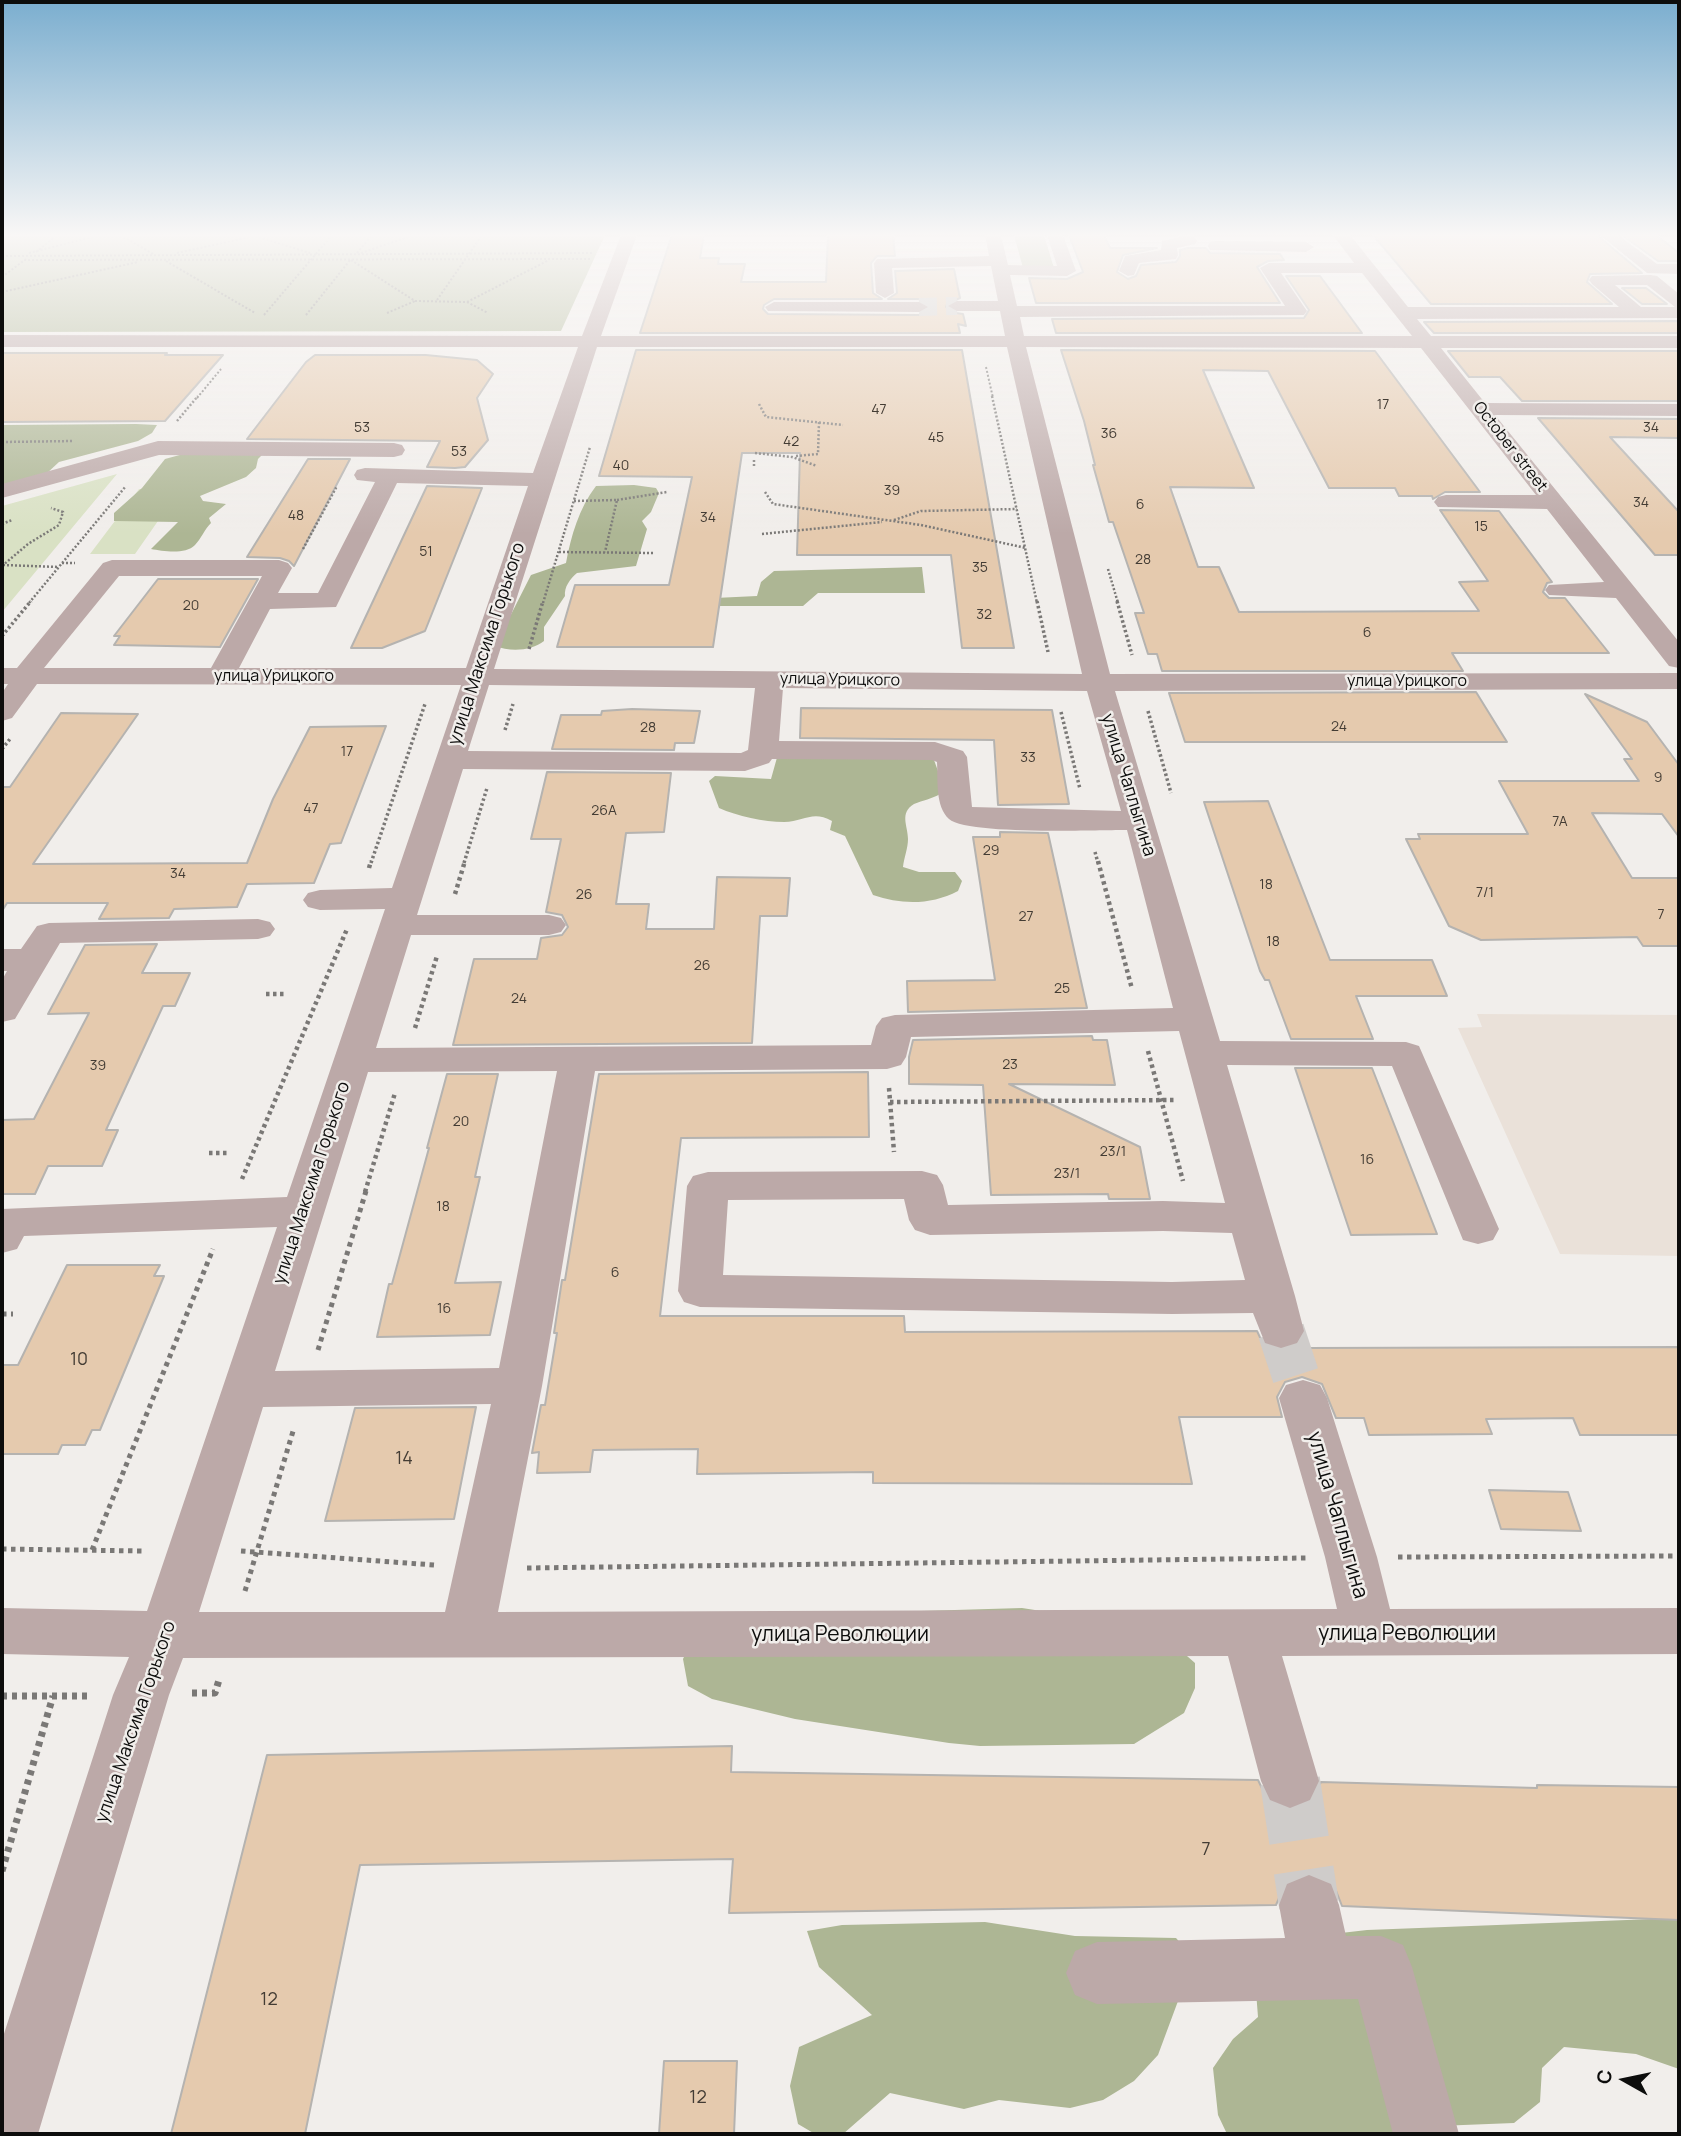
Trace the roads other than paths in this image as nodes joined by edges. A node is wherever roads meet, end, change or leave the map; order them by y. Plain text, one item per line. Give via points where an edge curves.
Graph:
1 (590, 335) edge
2 (989, 335) edge
3 (1015, 335) edge
4 (1306, 335) edge
5 (1420, 335) edge
6 (2, 341) edge
7 (588, 341) junction
8 (1425, 341) junction
9 (1679, 342) edge
10 (1480, 409) junction
11 (1679, 410) edge
12 (358, 450) junction
13 (394, 450) dead end
14 (2, 471) edge
15 (389, 476) junction
16 (541, 480) junction
17 (12, 489) edge
18 (1446, 502) dead end
19 (1553, 502) junction
20 (1558, 590) dead end
21 (1623, 590) junction
22 (262, 601) junction
23 (1679, 660) edge
24 (15, 677) edge
25 (477, 677) junction
26 (220, 678) junction
27 (770, 680) junction
28 (1679, 681) edge
29 (1098, 682) junction
30 (2, 712) edge
31 (763, 750) junction
32 (449, 760) junction
33 (1140, 821) junction
34 (320, 900) dead end
35 (401, 911) junction
36 (549, 925) dead end
37 (258, 929) dead end
38 (17, 959) edge
39 (2, 1011) edge
40 (1200, 1036) junction
41 (578, 1059) junction
42 (352, 1060) junction
43 (304, 1212) junction
44 (1252, 1219) junction
45 (4, 1228) edge
46 (1478, 1228) dead end
47 (519, 1386) junction
48 (245, 1390) junction
49 (1303, 1398) tunnel mouth
50 (2, 1631) edge
51 (1679, 1631) edge
52 (1369, 1634) junction
53 (1249, 1635) junction
54 (165, 1636) junction
55 (466, 1636) junction
56 (1290, 1781) tunnel mouth
57 (1309, 1905) tunnel mouth
58 (1322, 1967) junction
59 (1097, 1973) dead end
60 (5, 2134) edge
61 (1426, 2134) edge

1 - 7 street, улица Максима Горького
2 - 7 street via 981,340
3 - 29 street, улица Чаплыгина
4 - 8 street
5 - 8 street, October street
6 - 7 street
7 - 16 street, улица Максима Горького
8 - 9 street
8 - 10 street, October street
10 - 11 street
10 - 19 street, October street
12 - 13 street
12 - 15 street via 363,475
12 - 17 street via 160,444
14 - 17 street
15 - 16 street
15 - 22 street via 327,601
16 - 25 street, улица Максима Горького
18 - 19 street
19 - 21 street, October street
20 - 21 street
21 - 23 street, October street
22 - 24 street via 279,568 112,568 31,666
22 - 26 street
24 - 26 street, улица Урицкого
24 - 30 street
25 - 26 street, улица Урицкого
25 - 27 street, улица Урицкого
25 - 32 street, улица Максима Горького
27 - 29 street, улица Урицкого
27 - 31 street
28 - 29 street, улица Урицкого
29 - 33 street, улица Чаплыгина
31 - 32 street via 745,762
31 - 33 street via 942,751 952,757 956,807 966,817
32 - 35 street, улица Максима Горького
33 - 40 street, улица Чаплыгина
34 - 35 street via 359,899
35 - 36 street via 446,925
35 - 42 street, улица Максима Горького
37 - 38 street via 49,933
38 - 39 street
40 - 41 street via 1140,1020 895,1026 887,1057
40 - 44 street, улица Чаплыгина
40 - 46 street via 1406,1054
41 - 42 street
41 - 47 street
42 - 43 street, улица Максима Горького
43 - 45 street
43 - 48 street, улица Максима Горького
44 - 44 street, улица Чаплыгина via 930,1220 922,1185 708,1186 700,1291 1172,1298 1277,1313
47 - 48 street
47 - 55 street
48 - 54 street, улица Максима Горького
49 - 52 street, улица Чаплыгина
50 - 54 street, улица Революции
51 - 52 street, улица Революции
52 - 53 street, улица Революции
53 - 55 street, улица Революции
53 - 56 street
54 - 55 street, улица Революции
54 - 60 street, улица Максима Горького via 141,1695
57 - 58 street
58 - 59 street
58 - 61 street via 1381,1967

